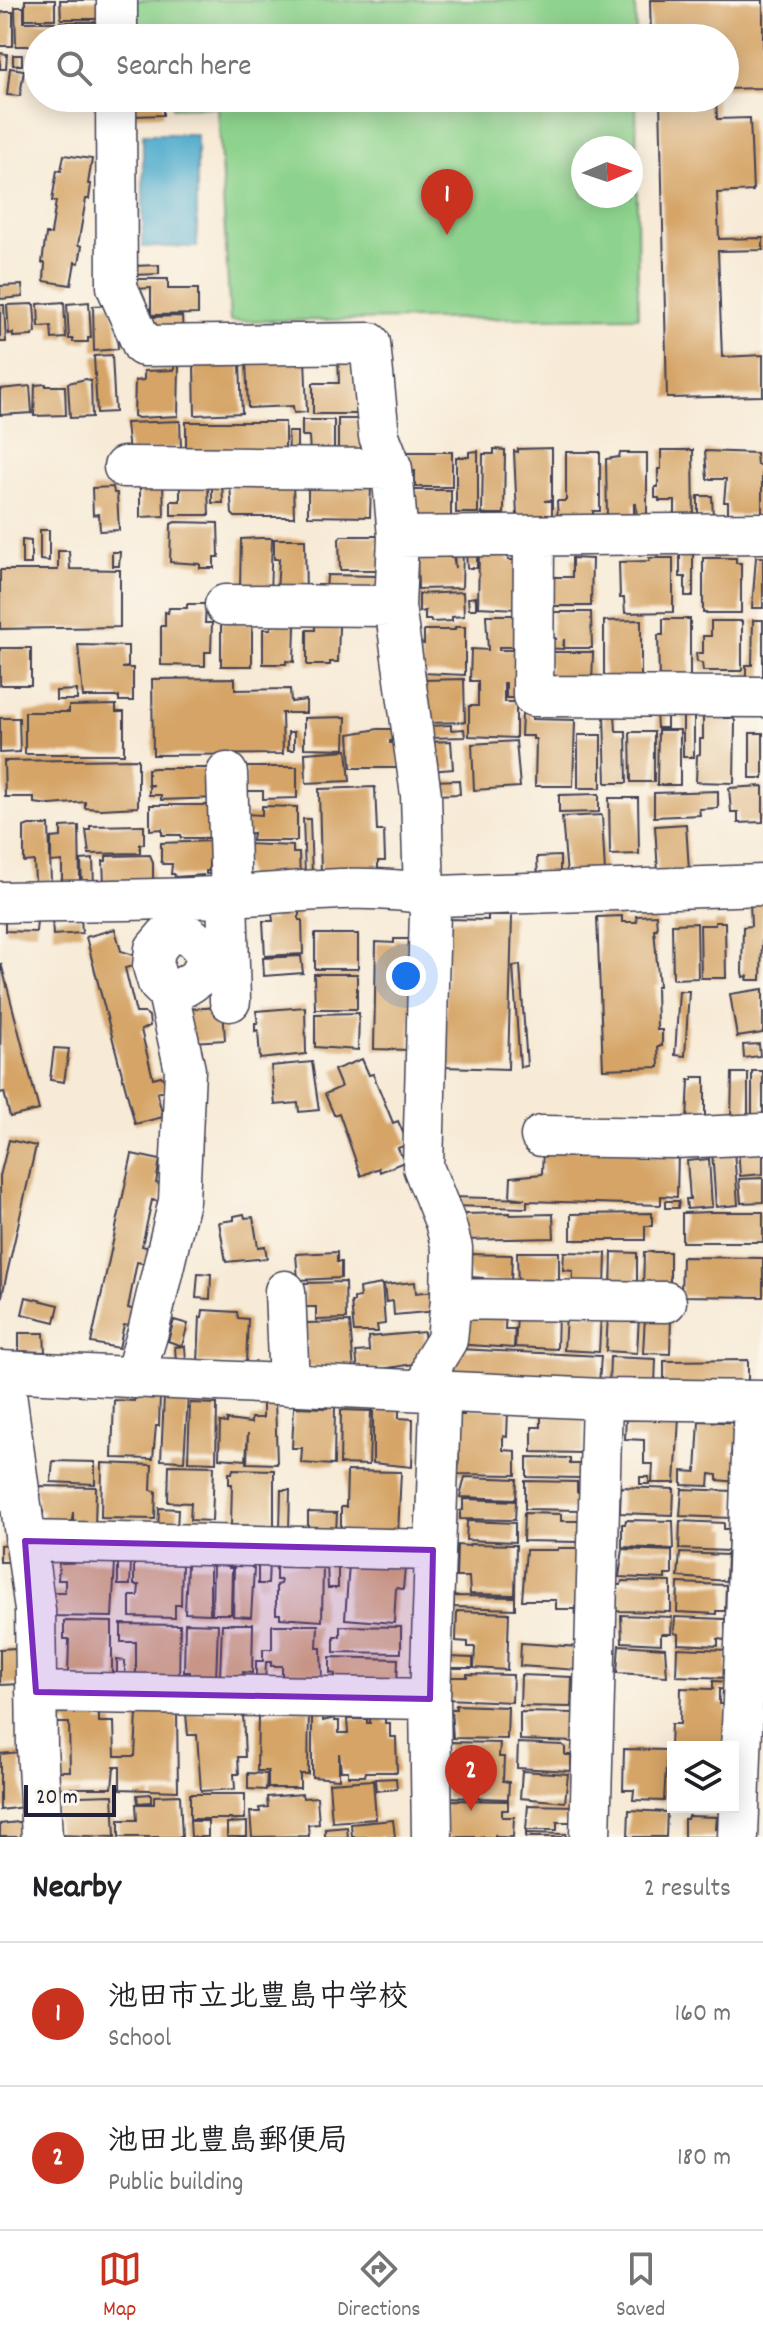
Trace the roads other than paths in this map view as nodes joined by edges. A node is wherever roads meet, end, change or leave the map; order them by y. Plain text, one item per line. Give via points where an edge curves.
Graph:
1 (117, 0) edge
2 (117, 24) edge
3 (116, 112) edge
4 (124, 467) dead end
5 (392, 469) junction
6 (763, 533) edge
7 (534, 536) junction
8 (398, 537) junction
9 (225, 605) dead end
10 (395, 606) junction
11 (763, 697) edge
12 (227, 773) dead end
13 (763, 885) edge
14 (424, 893) junction
15 (229, 896) junction
16 (0, 902) edge
17 (168, 993) dead end
18 (230, 1001) dead end
19 (763, 1134) edge
20 (541, 1136) dead end
21 (285, 1291) dead end
22 (451, 1299) junction
23 (666, 1302) dead end
24 (2, 1371) edge
25 (134, 1378) junction
26 (289, 1385) junction
27 (436, 1392) junction
28 (602, 1399) junction
29 (759, 1401) edge
30 (25, 1541) junction
31 (433, 1550) junction
32 (36, 1692) junction
33 (430, 1699) junction
34 (42, 1837) edge
35 (432, 1837) edge
36 (590, 1837) edge
37 (738, 1837) edge

1 - 2 street
3 - 5 street via 117,287 143,346 370,343 379,436
4 - 5 street
5 - 8 street
6 - 7 street
7 - 8 street
7 - 11 street via 533,696
8 - 10 street
9 - 10 street
10 - 14 street via 421,795
12 - 15 street
13 - 14 street
14 - 15 street via 319,888
14 - 22 street via 430,911 423,1167 452,1248
15 - 16 street
15 - 18 street
17 - 25 street via 185,1070 179,1201
19 - 20 street
21 - 26 street
22 - 23 street
22 - 27 street via 447,1340 430,1378
24 - 25 street
24 - 30 street
25 - 26 street
26 - 27 street
27 - 28 street
27 - 31 street via 440,1407
28 - 29 street
28 - 36 street
29 - 37 street
30 - 31 street
30 - 32 street via 35,1610
31 - 33 street
32 - 33 street
32 - 34 street
33 - 35 street

